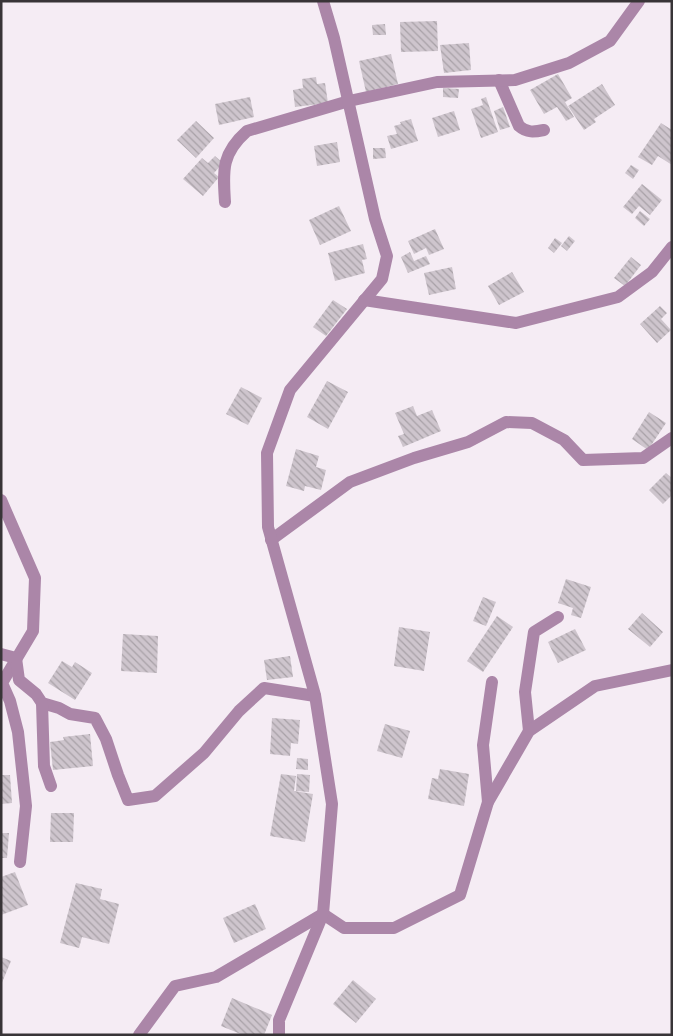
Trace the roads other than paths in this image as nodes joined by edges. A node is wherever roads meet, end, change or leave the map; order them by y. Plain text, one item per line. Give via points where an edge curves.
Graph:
1 (323, 1) edge
2 (639, 1) edge
3 (499, 80) junction
4 (348, 101) junction
5 (544, 130) dead end
6 (224, 202) dead end
7 (672, 247) edge
8 (364, 300) junction
9 (672, 438) edge
10 (1, 500) edge
11 (272, 540) junction
12 (558, 617) dead end
13 (1, 654) edge
14 (16, 658) junction
15 (672, 670) edge
16 (492, 682) dead end
17 (315, 696) junction
18 (42, 703) junction
19 (529, 731) junction
20 (51, 786) dead end
21 (488, 802) junction
22 (20, 862) dead end
23 (323, 914) junction
24 (139, 1035) edge
25 (280, 1035) edge

1 - 4 street
2 - 3 street via 610,41 569,63 515,80
3 - 4 street via 437,82
3 - 5 street via 519,126 531,132
4 - 6 street via 247,131 227,157 223,176
4 - 8 street via 375,219 387,256 382,279
7 - 8 street via 652,272 618,297 516,323
8 - 11 street via 290,390 267,454 268,527
9 - 11 street via 643,458 583,460 564,440 532,423 506,422 468,442 350,482
10 - 14 street via 35,578 33,631
11 - 17 street
12 - 19 street via 534,632 525,692
13 - 14 street
14 - 18 street via 19,680
14 - 22 street via 2,683 18,732 26,806
15 - 19 street via 595,686
16 - 21 street via 483,745
17 - 18 street via 264,688 239,711 204,753 154,796 128,800 95,718 70,714
17 - 23 street via 332,804
18 - 20 street via 44,766
19 - 21 street
21 - 23 street via 460,895 394,928 344,928
23 - 24 street via 216,978 175,986
23 - 25 street via 279,1020

